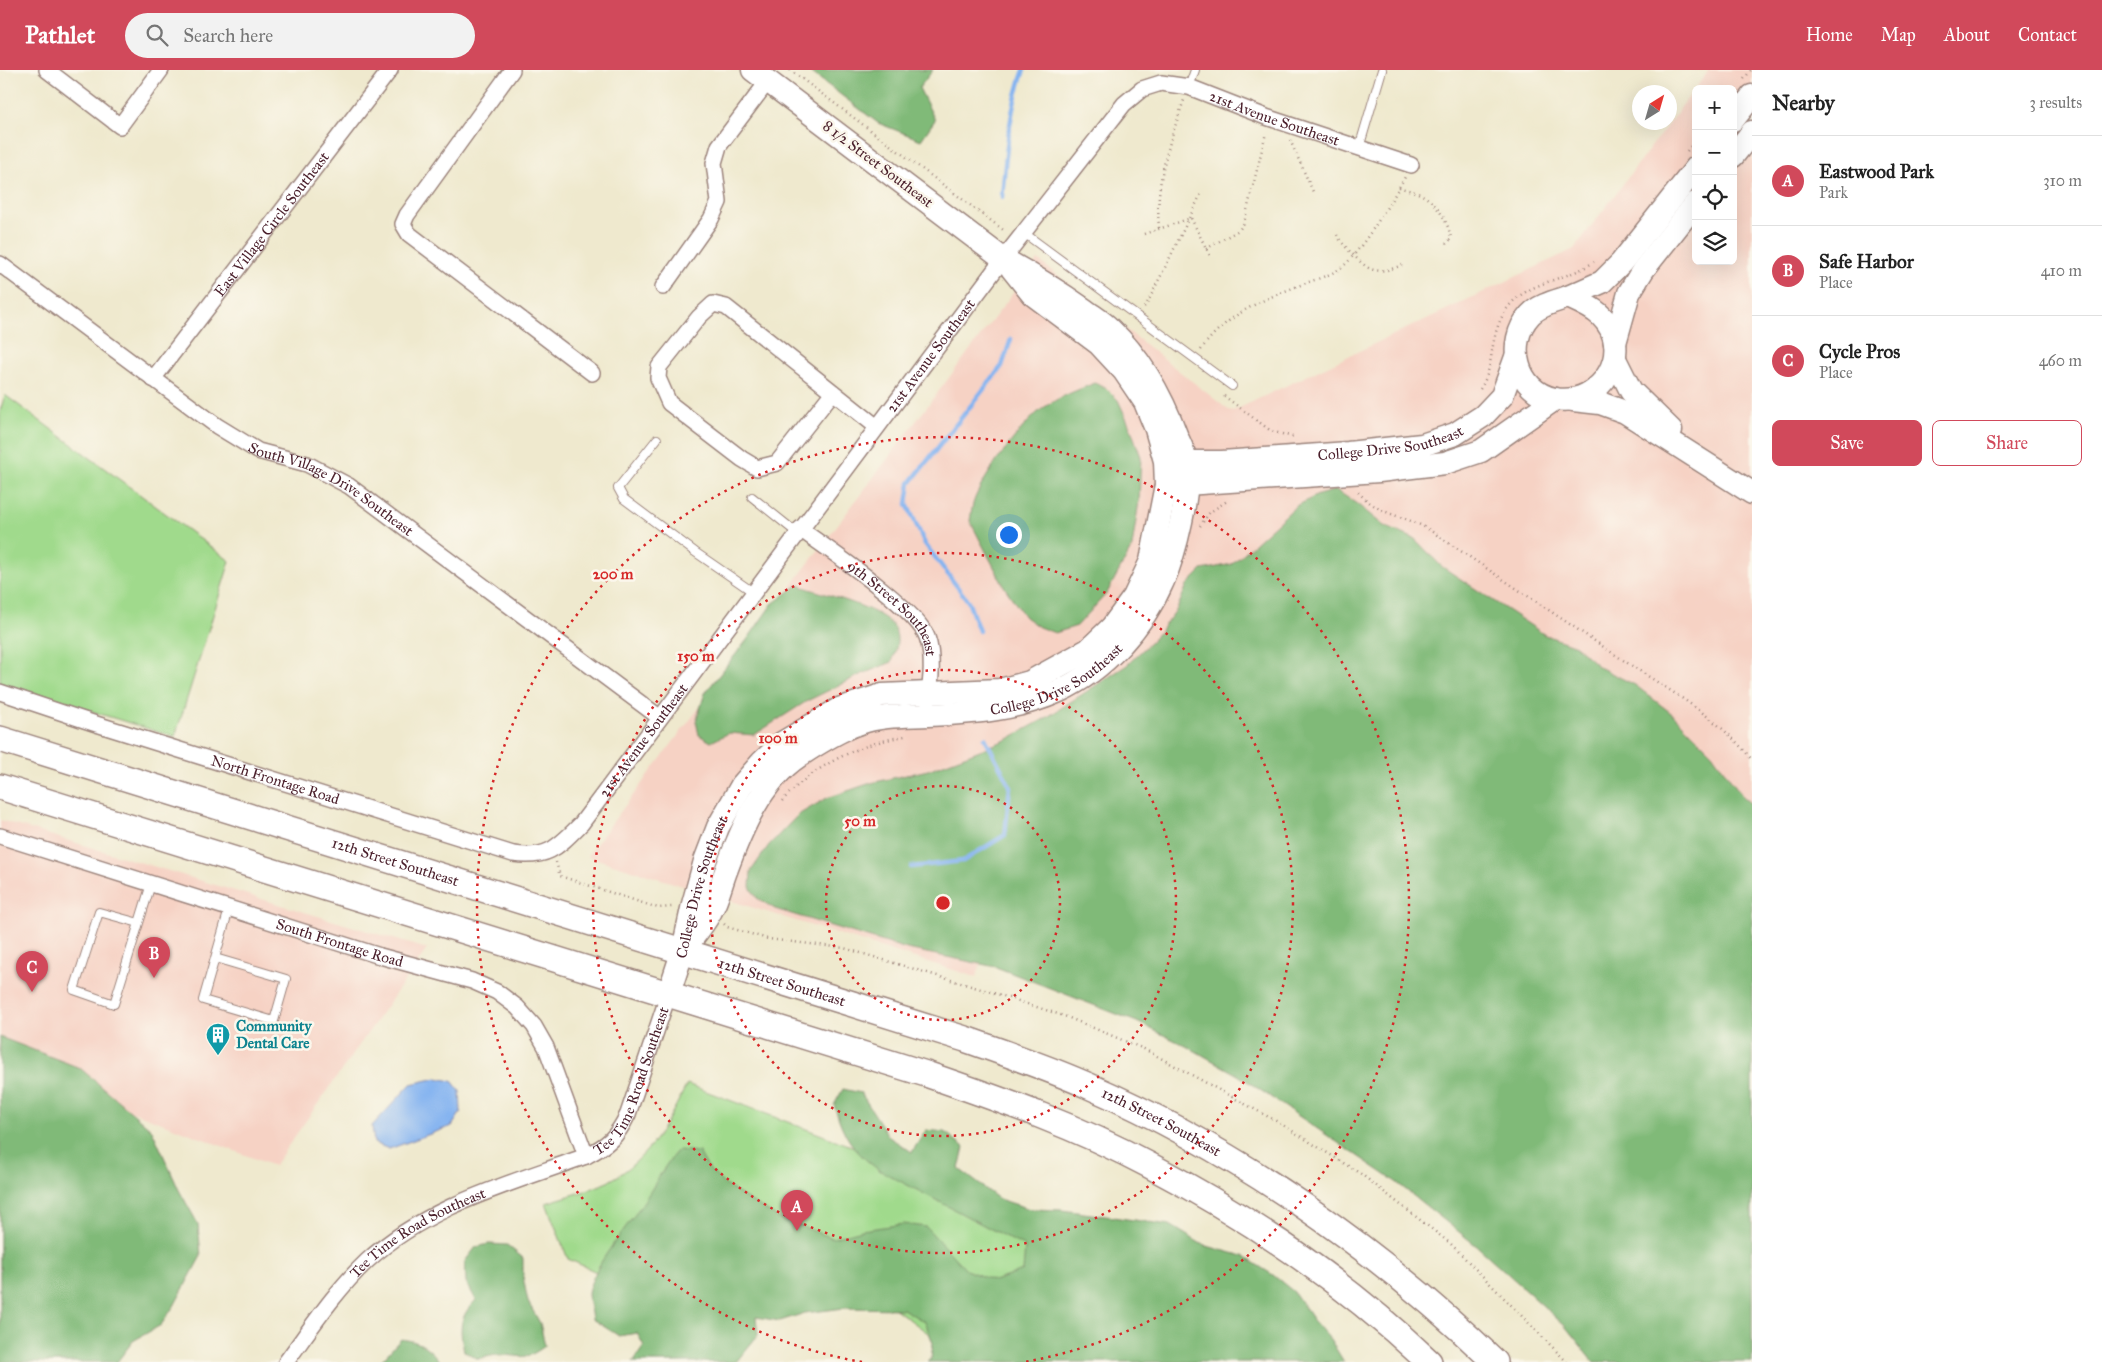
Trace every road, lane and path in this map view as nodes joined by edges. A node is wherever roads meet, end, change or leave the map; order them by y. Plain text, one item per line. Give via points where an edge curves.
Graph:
1 (48, 70) edge
2 (161, 70) edge
3 (390, 70) edge
4 (512, 70) edge
5 (1195, 70) edge
6 (1382, 70) edge
7 (761, 76) edge
8 (1189, 87) junction
9 (1752, 96) edge
10 (1737, 115) edge
11 (1266, 116) junction
12 (1288, 124) junction
13 (1752, 132) edge
14 (1359, 148) junction
15 (1737, 151) edge
16 (1411, 165) joint
17 (1692, 173) edge
18 (1399, 187) junction
19 (1202, 192) dead end
20 (1314, 194) dead end
21 (1692, 208) edge
22 (1191, 218) junction
23 (1159, 228) junction
24 (1024, 232) junction
25 (1144, 234) dead end
26 (1336, 235) dead end
27 (1446, 244) dead end
28 (1206, 248) junction
29 (1354, 255) junction
30 (1210, 256) dead end
31 (1003, 259) junction
32 (0, 264) edge
33 (1402, 265) dead end
34 (663, 287) dead end
35 (1568, 297) junction
36 (1136, 316) junction
37 (1614, 351) junction
38 (1516, 357) junction
39 (1195, 358) junction
40 (592, 373) dead end
41 (153, 379) junction
42 (1232, 386) dead end
43 (833, 392) junction
44 (1563, 399) junction
45 (877, 426) junction
46 (657, 439) dead end
47 (1176, 473) junction
48 (1350, 473) junction
49 (1749, 491) edge
50 (752, 497) dead end
51 (798, 531) junction
52 (753, 592) junction
53 (0, 692) edge
54 (929, 693) junction
55 (926, 715) junction
56 (659, 717) junction
57 (0, 739) edge
58 (1752, 760) edge
59 (0, 787) edge
60 (0, 836) edge
61 (552, 850) joint
62 (151, 884) junction
63 (229, 909) junction
64 (139, 923) junction
65 (683, 950) junction
66 (215, 958) junction
67 (668, 996) junction
68 (586, 1156) junction
69 (286, 1362) edge
70 (1429, 1362) edge
71 (1495, 1362) edge

1 - 2 street via 120,126
3 - 41 street, East Village Circle Southeast
4 - 40 street via 407,215 404,224 409,234
5 - 8 lane
6 - 14 lane
7 - 31 street, 8 1/2 Street Southeast
7 - 34 street via 719,146 714,163 719,202 711,219
8 - 11 street, 21st Avenue Southeast
8 - 23 path via 1160,176
8 - 24 street, 21st Avenue Southeast via 1161,84 1142,89 1124,104
9 - 10 street
11 - 12 street, 21st Avenue Southeast
11 - 28 path via 1266,136 1244,223 1239,230
12 - 14 street, 21st Avenue Southeast
12 - 20 path via 1290,140
13 - 15 street
14 - 16 street, 21st Avenue Southeast
16 - 18 path
17 - 35 street via 1621,263 1602,282
18 - 27 path via 1423,195 1443,215 1451,239
18 - 29 path
19 - 22 path
21 - 37 street via 1643,270 1629,294
22 - 23 path
22 - 28 path
22 - 36 path via 1148,302
23 - 25 path
24 - 31 street, 21st Avenue Southeast
24 - 36 lane
26 - 29 path
28 - 30 path
29 - 33 path via 1370,269 1390,270
29 - 39 path via 1341,268 1266,298 1239,313 1220,327
31 - 45 street, 21st Avenue Southeast
31 - 47 street, 8 1/2 Street Southeast via 1032,294 1099,344 1124,371 1145,402
32 - 41 street, South Village Drive Southeast
35 - 37 street via 1601,316 1609,326
35 - 38 street via 1532,313 1522,325 1516,342
36 - 39 lane
37 - 44 street via 1609,375 1603,383 1590,394
37 - 49 street via 1631,390 1665,424
38 - 44 street via 1521,373 1530,385 1544,395
38 - 47 street, College Drive Southeast via 1502,396 1483,416 1455,434 1431,443 1222,462
39 - 42 lane
41 - 56 street, South Village Drive Southeast via 217,426 258,451 307,464 349,486
43 - 43 street via 777,463 757,468 669,403 658,378 659,367 713,304 726,307
43 - 45 street
44 - 48 street, College Drive Southeast via 1480,450 1454,460
44 - 49 street via 1600,403 1625,412
45 - 51 street, 21st Avenue Southeast
46 - 52 lane via 618,488 624,499
47 - 48 street, College Drive Southeast
47 - 54 street, College Drive Southeast via 1151,561 1134,597 1112,628 1088,650 1030,682 1000,690
47 - 55 street, College Drive Southeast via 1178,532 1167,573 1138,625 1114,652 1089,673 1059,691 1028,702 988,712
48 - 58 path via 1355,488 1381,511 1428,529 1664,687 1720,726
50 - 51 lane
51 - 52 street, 21st Avenue Southeast
51 - 54 street, 9th Street Southeast via 901,604 920,622 931,654
52 - 56 street, 21st Avenue Southeast
53 - 61 street, North Frontage Road via 513,854 531,856
54 - 55 street, 9th Street Southeast
54 - 65 street, College Drive Southeast via 882,695 839,709 782,744 762,762 742,785 718,827 693,904
55 - 65 street, College Drive Southeast via 860,722 797,757 774,777 736,844 711,912
56 - 61 street, 21st Avenue Southeast via 580,824
57 - 65 main road, 12th Street Southeast
59 - 67 main road
60 - 62 street, South Frontage Road
62 - 63 street, South Frontage Road
62 - 64 lane
63 - 66 lane
63 - 68 street, South Frontage Road via 472,981 497,992 517,1007 546,1047
64 - 64 lane via 114,1004 74,990 99,912
65 - 67 street
65 - 71 main road, 12th Street Southeast via 965,1039 1089,1085 1142,1110 1252,1172 1350,1239 1429,1301
66 - 66 lane via 203,1000 274,1021 286,979
67 - 68 street, Tee Time Rroad Southeast via 628,1114 605,1146
67 - 70 main road via 926,1074 1012,1104 1148,1164 1257,1228 1301,1258 1357,1300
68 - 69 street, Tee Time Road Southeast via 434,1214 406,1230 352,1276

